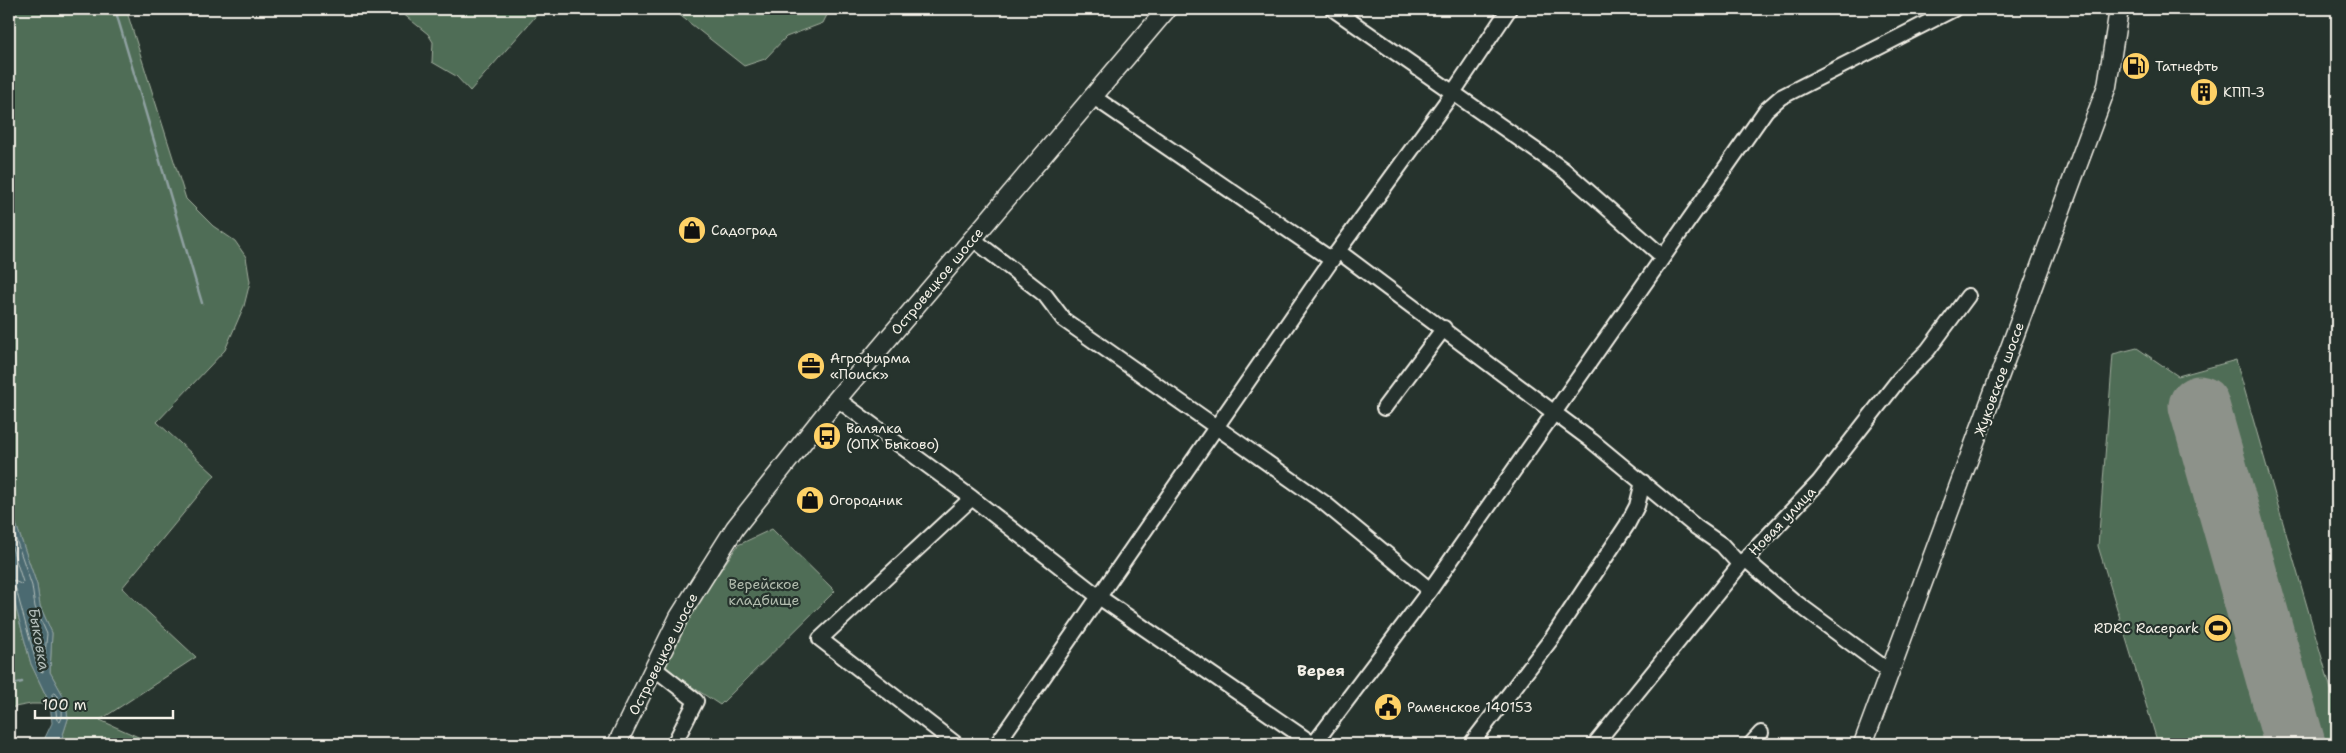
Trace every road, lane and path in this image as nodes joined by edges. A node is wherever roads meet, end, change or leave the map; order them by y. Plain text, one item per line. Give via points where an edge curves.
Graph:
1 (1167, 9) edge
2 (1508, 9) edge
3 (1954, 9) edge
4 (2119, 9) edge
5 (1341, 11) edge
6 (1452, 94) junction
7 (1092, 96) junction
8 (973, 239) junction
9 (1335, 256) junction
10 (1662, 256) junction
11 (1968, 296) dead end
12 (1444, 328) junction
13 (838, 399) junction
14 (1384, 408) dead end
15 (1554, 413) junction
16 (1217, 425) junction
17 (1643, 482) junction
18 (972, 498) junction
19 (1743, 562) junction
20 (1430, 590) junction
21 (1099, 597) junction
22 (654, 668) junction
23 (1890, 672) junction
24 (1761, 733) dead end
25 (617, 744) edge
26 (674, 744) edge
27 (956, 744) edge
28 (997, 744) edge
29 (1314, 744) edge
30 (1471, 744) edge
31 (1595, 744) edge
32 (1751, 744) edge
33 (1863, 744) edge

1 - 7 main road, Островецкое шоссе
2 - 6 street
3 - 10 street via 1781,97 1766,110
4 - 23 main road, Жуковское шоссе via 2107,86
5 - 6 street
6 - 9 street
6 - 10 street via 1564,170
7 - 8 main road, Островецкое шоссе
7 - 9 street
8 - 13 main road, Островецкое шоссе
8 - 16 street via 1045,294 1064,320
9 - 12 street via 1357,267
9 - 16 street
10 - 15 street
11 - 19 street, Новая улица via 1928,350 1900,378 1819,482
12 - 14 street
12 - 15 street
13 - 18 street
13 - 22 main road, Островецкое шоссе via 735,528 679,617
15 - 17 street
15 - 20 street
16 - 20 street via 1323,502
16 - 21 street
17 - 19 street
17 - 30 street via 1637,506 1627,525 1552,638
18 - 21 street
18 - 27 street via 820,639
19 - 23 street
19 - 31 street, Новая улица
20 - 29 street
21 - 28 street
21 - 29 street
22 - 25 main road, Островецкое шоссе
22 - 26 street via 696,701
23 - 33 main road, Жуковское шоссе
24 - 32 street

